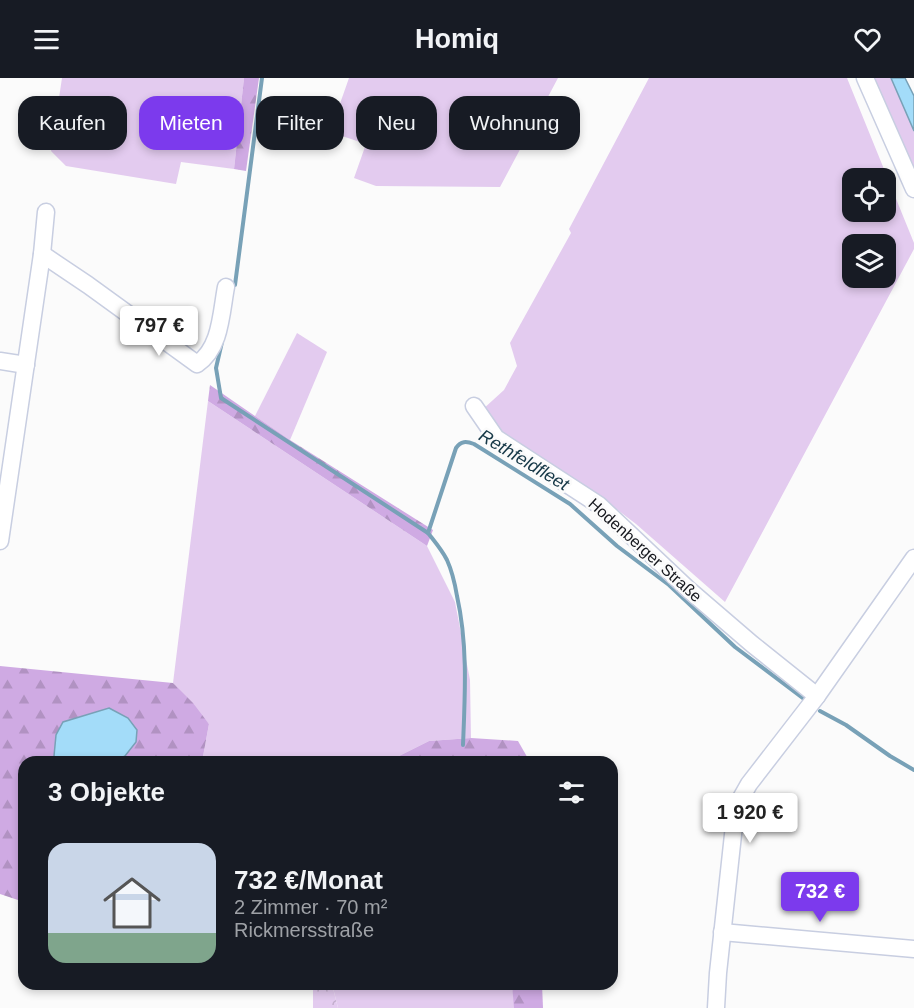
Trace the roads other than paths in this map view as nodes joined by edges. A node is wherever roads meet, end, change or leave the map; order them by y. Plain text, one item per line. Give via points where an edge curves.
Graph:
1 (865, 78) edge
2 (914, 189) edge
3 (46, 212) dead end
4 (42, 254) junction
5 (226, 287) dead end
6 (0, 361) edge
7 (26, 365) junction
8 (474, 406) dead end
9 (0, 541) edge
10 (914, 558) edge
11 (817, 696) junction
12 (722, 932) junction
13 (914, 949) edge
14 (716, 1008) edge

1 - 2 street
3 - 4 street
4 - 5 street via 197,364 215,343
4 - 7 street
6 - 7 street
7 - 9 street
8 - 11 street, Hodenberger Straße via 496,438 599,506 688,589
10 - 11 street
11 - 12 street via 749,784 736,807
12 - 13 street
12 - 14 street

